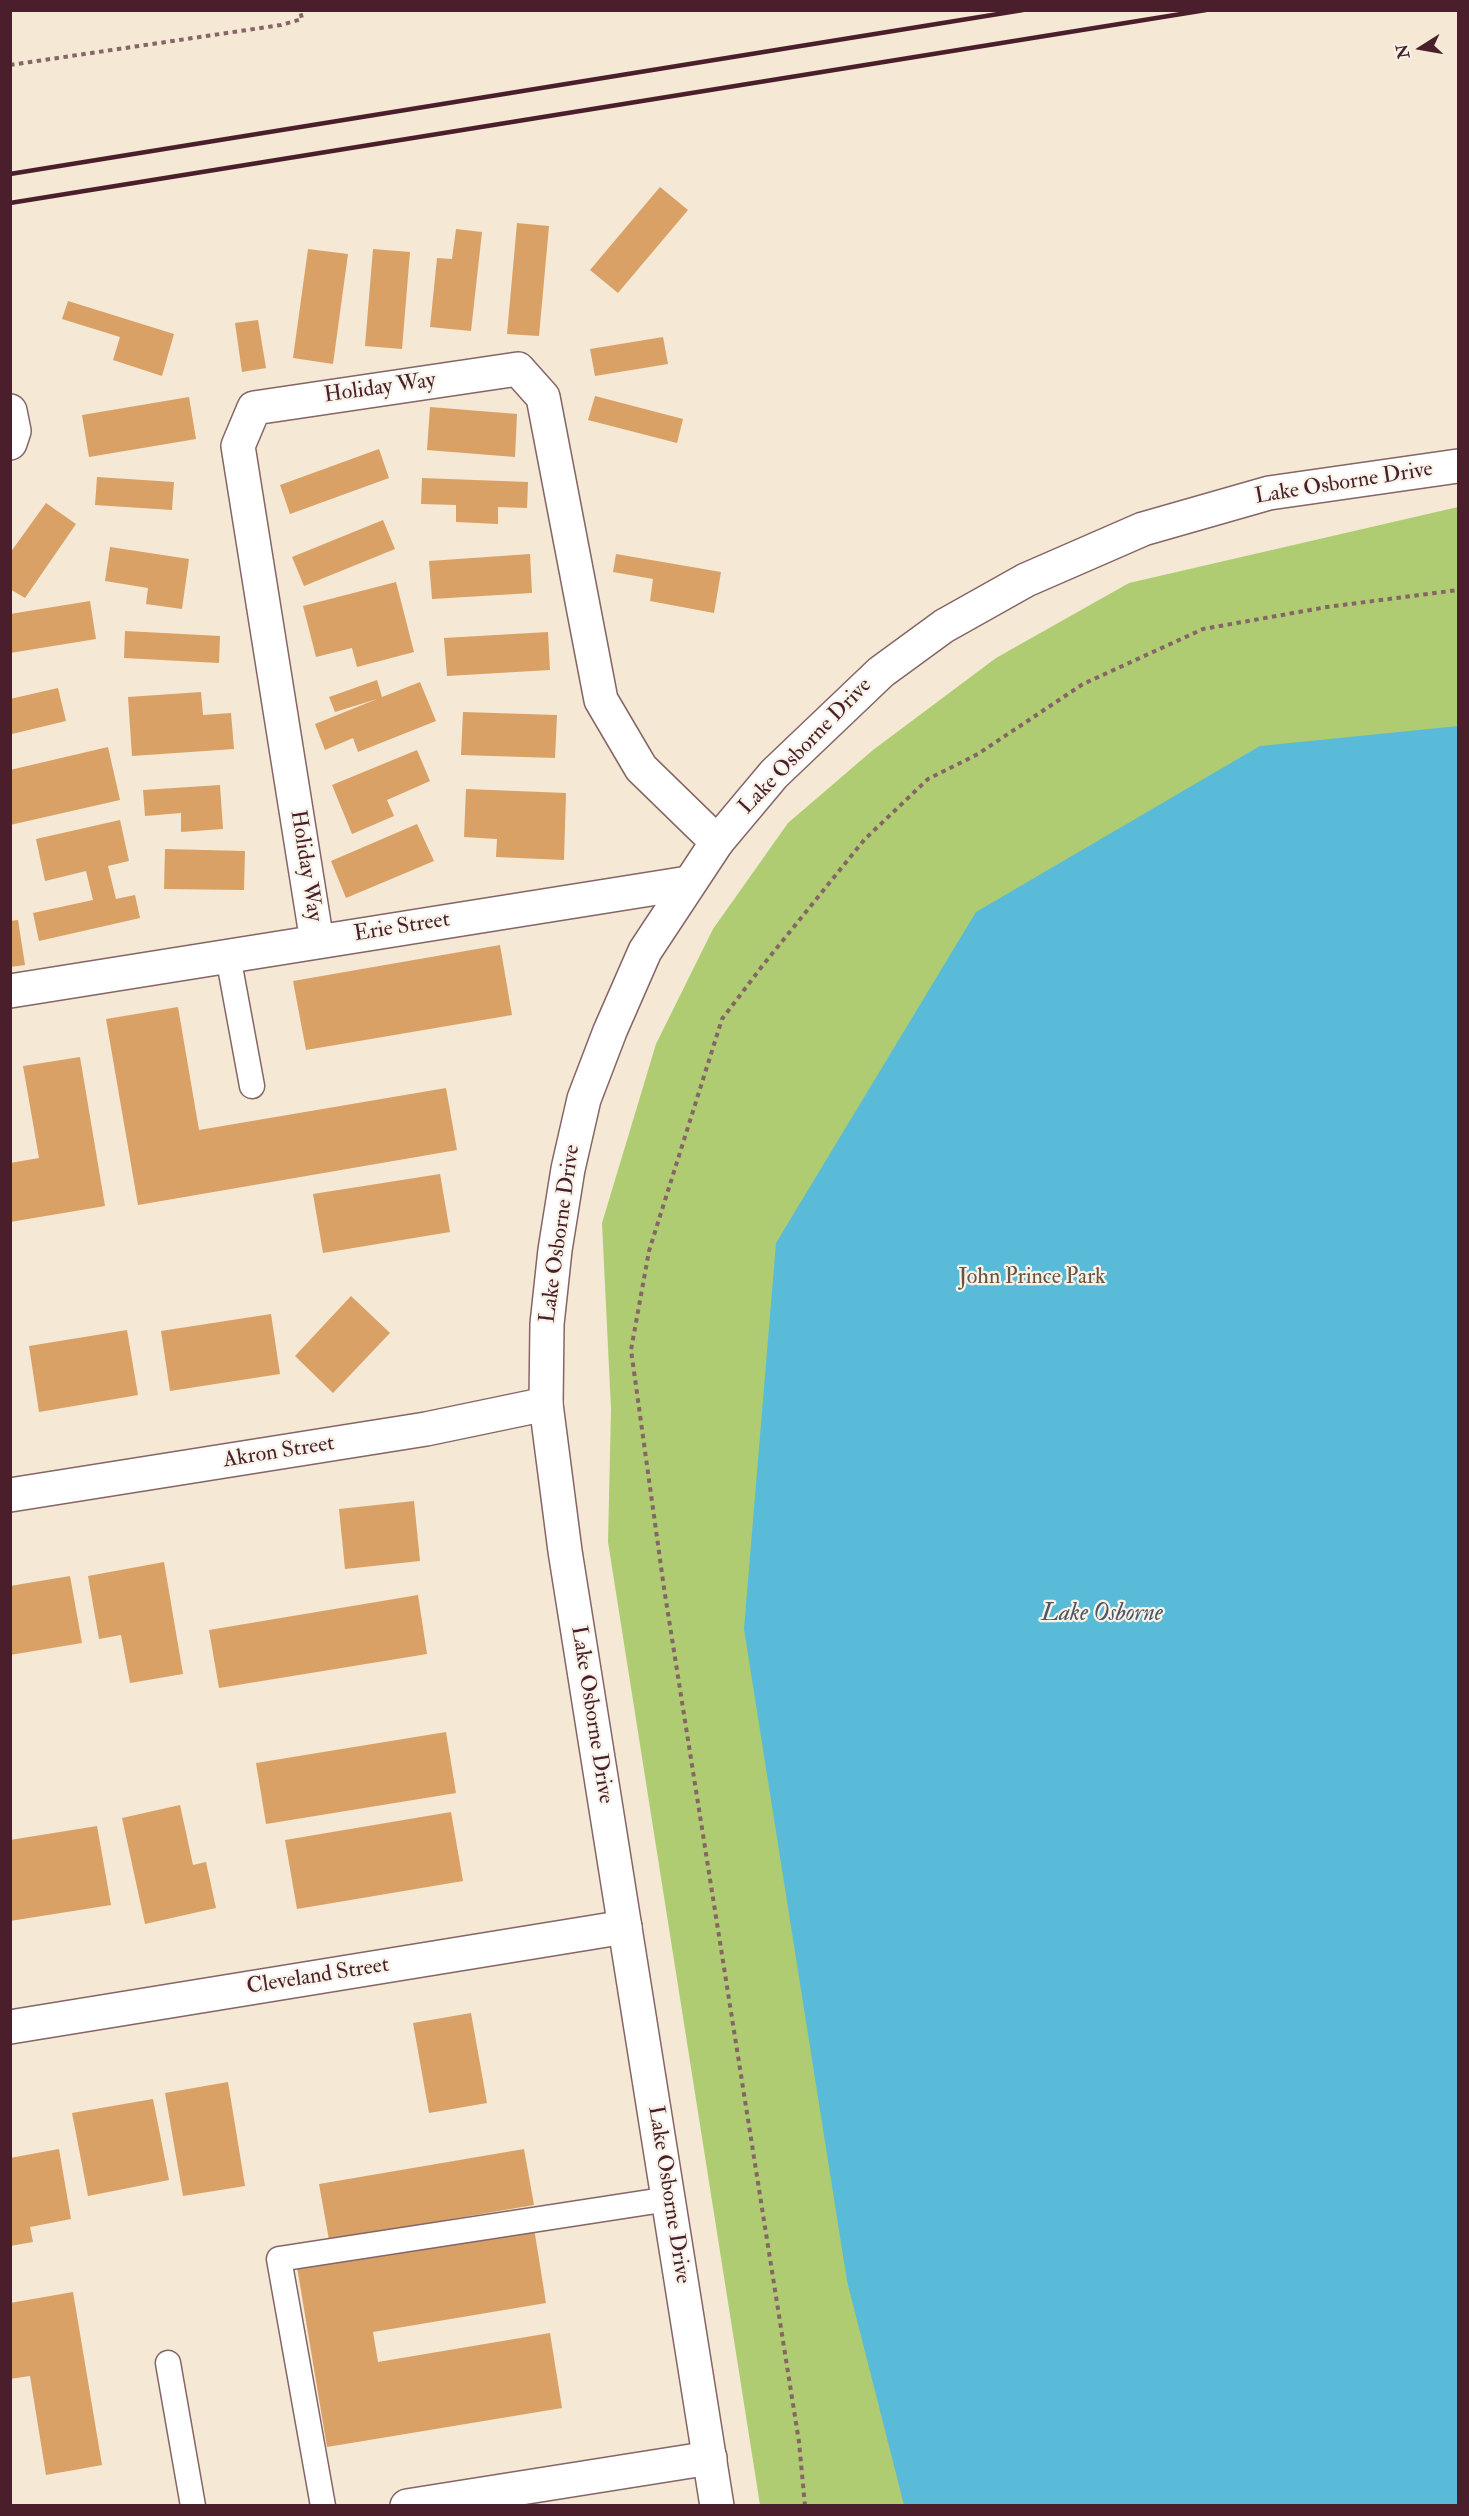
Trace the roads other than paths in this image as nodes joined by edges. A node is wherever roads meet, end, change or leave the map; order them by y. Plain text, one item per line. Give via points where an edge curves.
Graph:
1 (10, 411) edge
2 (10, 443) edge
3 (1458, 466) edge
4 (717, 842) junction
5 (688, 883) junction
6 (317, 942) junction
7 (228, 956) junction
8 (10, 991) edge
9 (252, 1086) dead end
10 (546, 1404) junction
11 (10, 1495) edge
12 (625, 1927) junction
13 (10, 2027) edge
14 (669, 2199) junction
15 (168, 2363) dead end
16 (710, 2458) junction
17 (193, 2505) edge
18 (323, 2505) edge
19 (407, 2505) edge
20 (717, 2505) edge

1 - 2 street via 14,431
3 - 4 street, Lake Osborne Drive via 1269,492 1143,529 1026,580 944,626 881,672 774,774
4 - 5 street, Lake Osborne Drive
4 - 6 street, Holiday Way via 641,768 601,700 543,397 518,369 254,408 238,447
5 - 6 street, Erie Street
5 - 10 street, Lake Osborne Drive via 645,951 584,1099 555,1250 547,1324
6 - 7 street, Erie Street
7 - 8 street, Erie Street
7 - 9 lane
10 - 11 street, Akron Street via 426,1429
10 - 12 street, Lake Osborne Drive via 565,1551
12 - 13 street, Cleveland Street
12 - 14 street, Lake Osborne Drive
14 - 16 street, Lake Osborne Drive
14 - 18 lane via 279,2259
15 - 17 lane
16 - 19 street
16 - 20 street, Lake Osborne Drive

